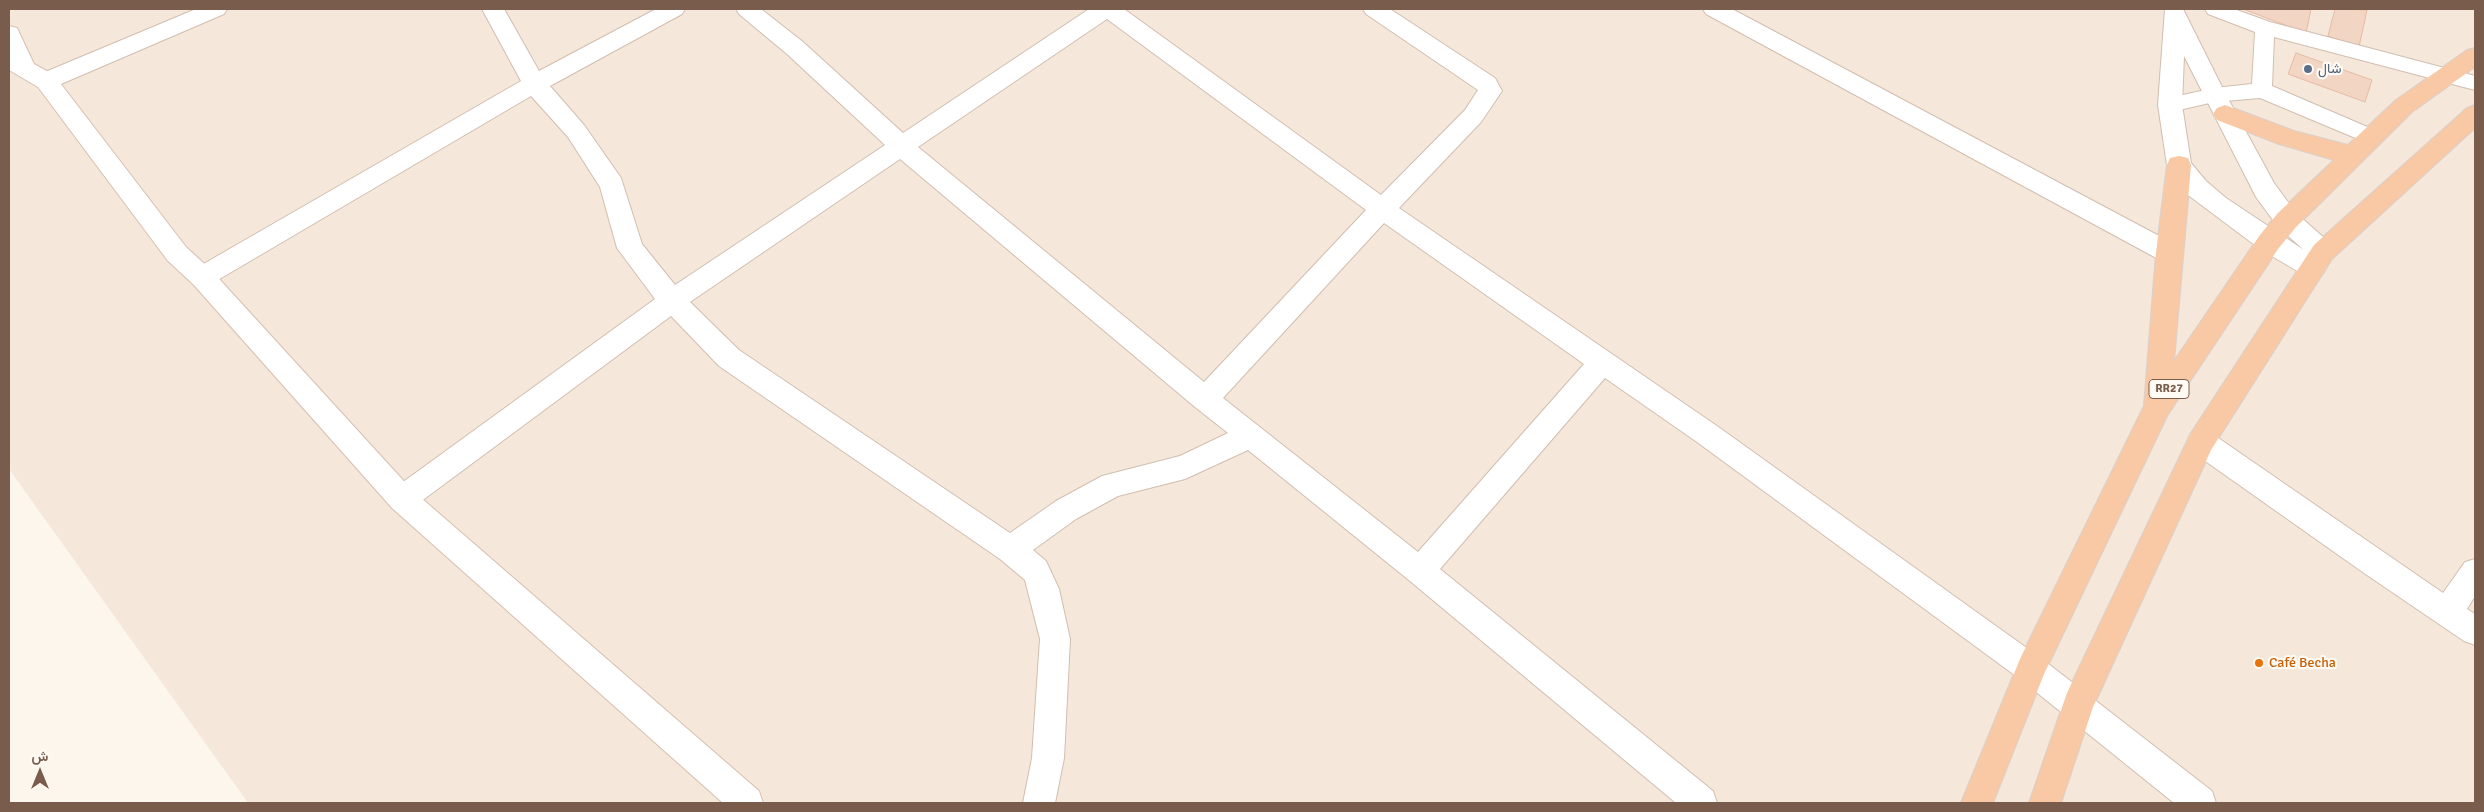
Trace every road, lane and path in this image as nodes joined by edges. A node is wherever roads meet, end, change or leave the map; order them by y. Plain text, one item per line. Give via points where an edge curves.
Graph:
1 (216, 9) edge
2 (493, 9) edge
3 (674, 9) edge
4 (747, 9) edge
5 (1105, 9) edge
6 (1109, 9) edge
7 (1374, 9) edge
8 (1714, 9) edge
9 (2216, 9) edge
10 (2174, 10) edge
11 (2265, 28) junction
12 (9, 34) edge
13 (2475, 56) edge
14 (26, 70) edge
15 (2448, 76) junction
16 (2475, 83) edge
17 (534, 84) junction
18 (2262, 90) junction
19 (2170, 105) junction
20 (2220, 105) junction
21 (2475, 114) edge
22 (902, 147) junction
23 (2363, 147) junction
24 (2179, 165) junction
25 (1382, 209) junction
26 (2287, 220) junction
27 (2269, 242) junction
28 (2169, 253) junction
29 (2318, 260) junction
30 (202, 277) junction
31 (672, 301) junction
32 (1603, 361) junction
33 (1205, 399) junction
34 (2157, 408) junction
35 (1250, 436) junction
36 (2201, 442) junction
37 (402, 499) junction
38 (1010, 550) junction
39 (1420, 571) junction
40 (2475, 572) edge
41 (2447, 612) junction
42 (2475, 631) edge
43 (2031, 669) junction
44 (2078, 704) junction
45 (746, 803) edge
46 (1039, 803) edge
47 (1701, 803) edge
48 (1977, 803) edge
49 (2044, 803) edge
50 (2200, 803) edge

1 - 14 street
2 - 17 street
3 - 17 street
4 - 22 street via 795,48
5 - 22 street
6 - 25 street
7 - 25 street via 1487,84 1490,91 1473,116
8 - 28 street
9 - 11 lane
10 - 19 street
10 - 20 street
11 - 15 lane
11 - 18 lane
12 - 14 street
13 - 15 highway, RR27
14 - 30 street via 178,254
15 - 16 lane
15 - 23 highway, RR27 via 2404,106
17 - 30 street
17 - 31 street via 576,131 612,185 630,248
18 - 20 lane
18 - 23 lane
19 - 20 lane
19 - 24 street
20 - 23 highway via 2288,138
20 - 26 street via 2265,190
21 - 29 highway
22 - 31 street
22 - 33 street
23 - 26 highway, RR27
24 - 27 street via 2197,188
24 - 28 highway
25 - 32 street
25 - 33 street
26 - 27 highway, RR27
26 - 29 street
27 - 29 street
27 - 34 highway, RR27
28 - 34 highway
29 - 36 highway
30 - 37 street
31 - 37 street
31 - 38 street via 729,358
32 - 39 street
32 - 43 street
33 - 35 street
34 - 43 highway, RR27
35 - 38 street via 1185,467 1112,485 1066,510
35 - 39 street
36 - 41 street
36 - 44 highway
37 - 45 street
38 - 46 street via 1036,571 1044,588 1055,639 1048,758
39 - 47 street
40 - 41 street
41 - 42 street
43 - 44 street
43 - 48 highway, RR27
44 - 49 highway
44 - 50 street

